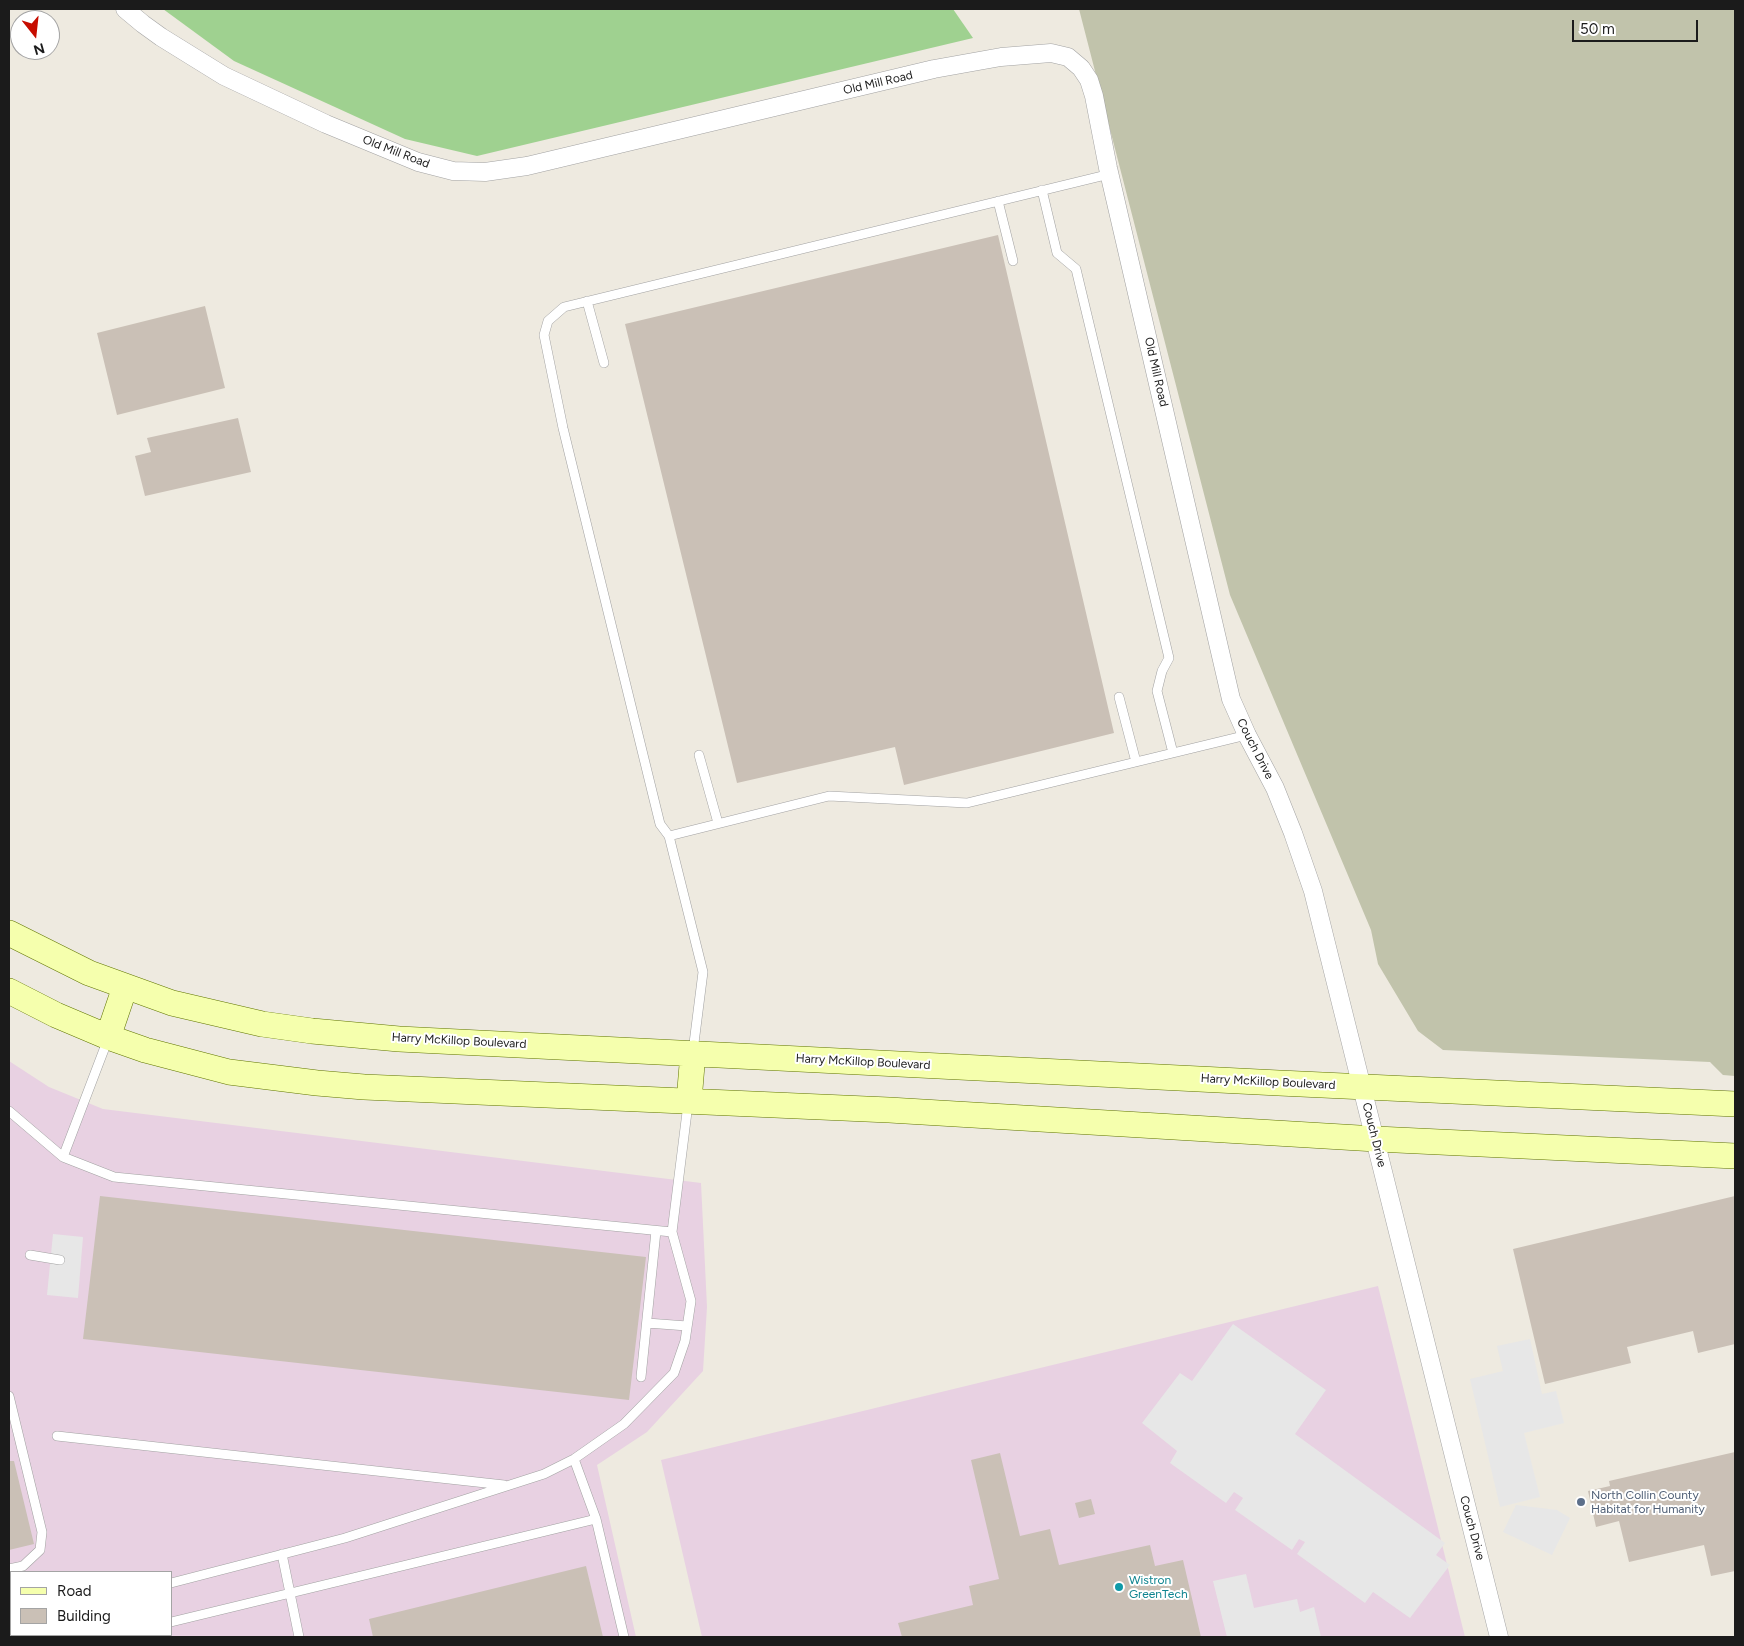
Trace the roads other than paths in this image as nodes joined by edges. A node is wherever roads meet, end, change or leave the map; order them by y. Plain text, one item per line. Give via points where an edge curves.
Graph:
1 (126, 9) edge
2 (1110, 174) junction
3 (1042, 190) junction
4 (998, 201) junction
5 (1013, 262) dead end
6 (587, 301) junction
7 (604, 363) dead end
8 (1217, 644) joint
9 (1118, 697) dead end
10 (1246, 735) junction
11 (1172, 753) junction
12 (699, 755) dead end
13 (1136, 762) junction
14 (718, 823) junction
15 (669, 836) junction
16 (9, 933) edge
17 (126, 987) junction
18 (9, 991) edge
19 (108, 1037) junction
20 (693, 1054) junction
21 (1362, 1086) junction
22 (689, 1101) junction
23 (1735, 1104) edge
24 (9, 1111) edge
25 (1376, 1140) junction
26 (1735, 1156) edge
27 (62, 1157) junction
28 (656, 1231) junction
29 (672, 1232) junction
30 (30, 1255) dead end
31 (60, 1260) dead end
32 (647, 1323) junction
33 (687, 1326) junction
34 (641, 1378) dead end
35 (9, 1396) edge
36 (56, 1436) dead end
37 (574, 1459) junction
38 (507, 1486) junction
39 (596, 1519) junction
40 (282, 1554) junction
41 (9, 1569) edge
42 (172, 1583) edge
43 (290, 1593) junction
44 (172, 1622) edge
45 (299, 1637) edge
46 (624, 1637) edge
47 (1499, 1637) edge

1 - 2 street, Old Mill Road via 161,37 232,80 418,162 467,172 552,160 934,70 1002,57 1051,53 1068,57 1089,80
2 - 3 lane
2 - 8 street, Old Mill Road
3 - 4 lane
3 - 11 lane via 1057,253 1076,268 1168,658 1158,691
4 - 5 lane
4 - 6 lane
6 - 7 lane
6 - 15 lane via 564,307 548,321 544,335 563,428 660,824
8 - 10 street, Couch Drive via 1231,699
9 - 13 lane
10 - 11 lane
10 - 21 street, Couch Drive via 1275,788 1313,891
11 - 13 lane
12 - 14 lane
13 - 14 lane via 967,803 829,796
14 - 15 lane
15 - 20 lane via 703,972
16 - 17 main road, Harry McKillop Boulevard via 89,973
17 - 19 main road
17 - 20 main road, Harry McKillop Boulevard via 214,1014 312,1031
18 - 19 main road
19 - 22 main road via 229,1072 317,1084
19 - 27 lane
20 - 21 main road, Harry McKillop Boulevard
20 - 22 main road
21 - 23 main road, Harry McKillop Boulevard
21 - 25 street, Couch Drive
22 - 25 main road
22 - 29 lane
24 - 27 lane
25 - 26 main road
25 - 47 street, Couch Drive
27 - 28 lane via 114,1177
28 - 29 lane
28 - 32 lane
29 - 33 lane via 690,1301
30 - 31 lane
32 - 33 lane
32 - 34 lane
33 - 37 lane via 674,1372 624,1424
35 - 41 lane via 42,1532 40,1550 23,1566
36 - 38 lane
37 - 38 lane via 544,1474
37 - 39 lane
38 - 40 lane via 345,1538
39 - 43 lane
39 - 46 lane
40 - 42 lane
40 - 43 lane
43 - 44 lane
43 - 45 lane

